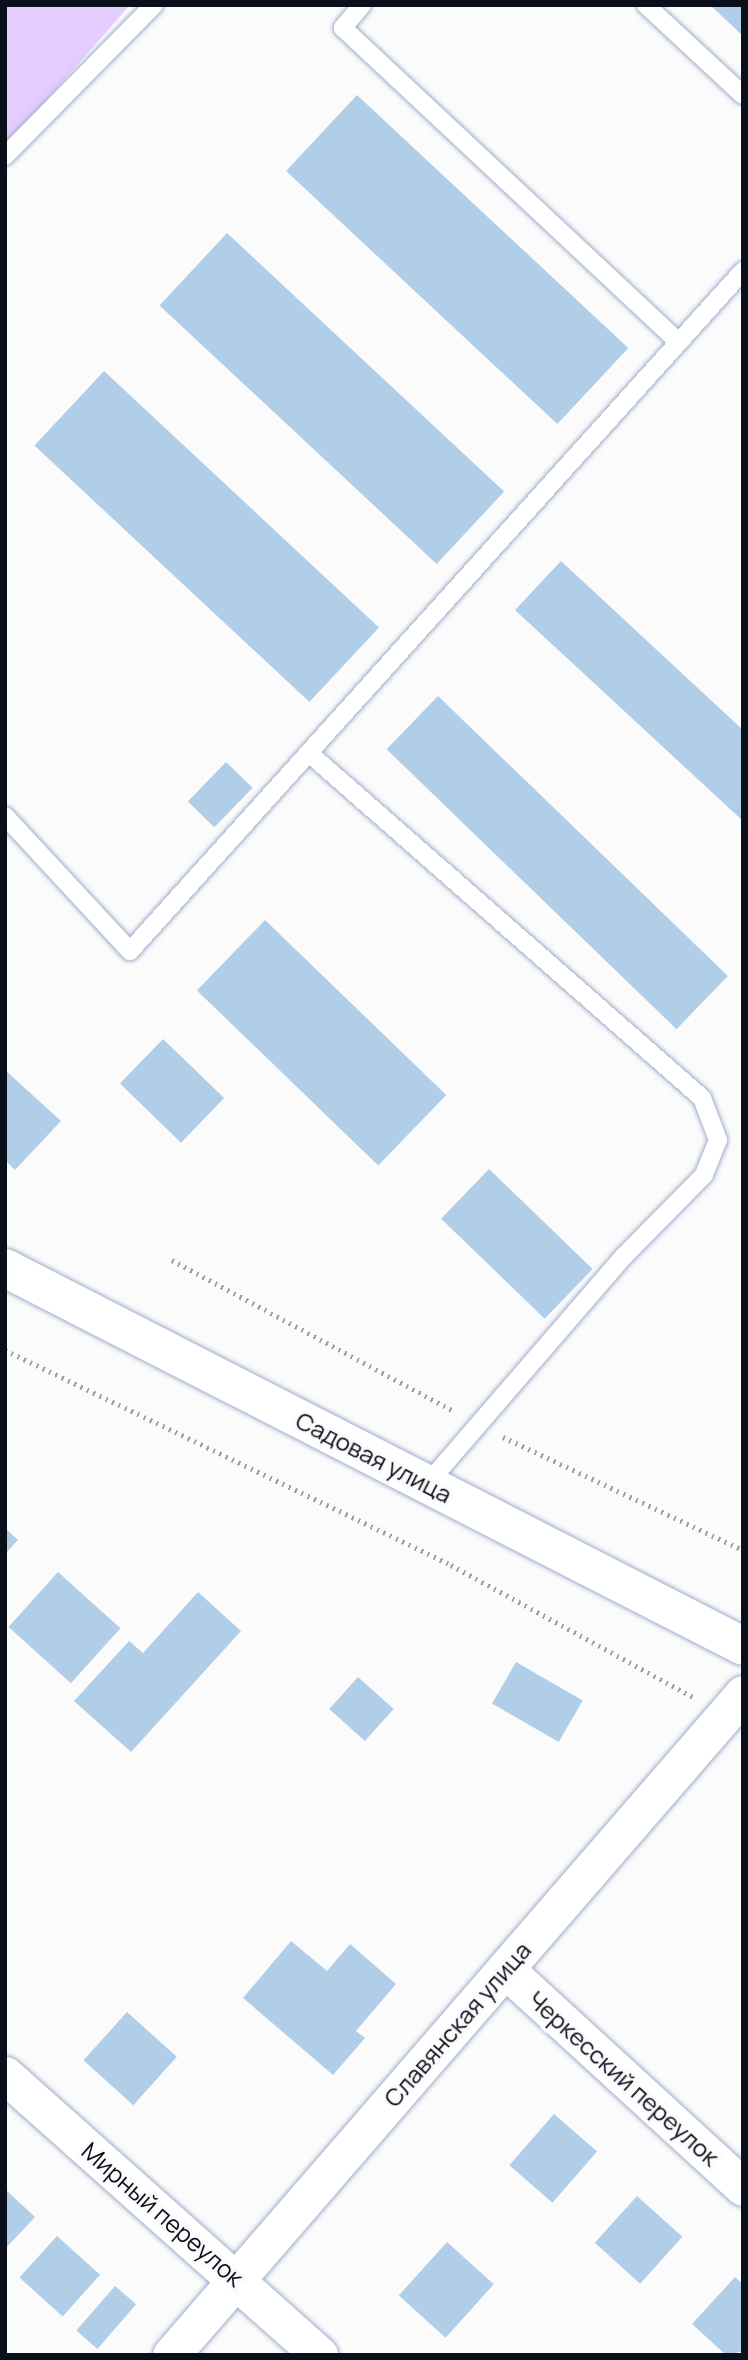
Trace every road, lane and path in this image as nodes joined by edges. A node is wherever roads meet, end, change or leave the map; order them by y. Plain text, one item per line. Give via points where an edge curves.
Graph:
1 (154, 5) edge
2 (362, 5) edge
3 (646, 5) edge
4 (743, 95) edge
5 (5, 156) edge
6 (743, 271) edge
7 (679, 342) junction
8 (310, 754) junction
9 (5, 816) edge
10 (5, 1268) edge
11 (5, 1350) edge
12 (427, 1484) junction
13 (743, 1646) edge
14 (734, 1704) edge
15 (505, 1969) junction
16 (5, 2075) edge
17 (743, 2187) edge
18 (237, 2278) junction
19 (171, 2355) edge
20 (318, 2355) edge

1 - 5 lane
2 - 7 lane via 343,28
3 - 4 lane
6 - 7 lane
7 - 8 lane
8 - 9 lane via 130,951
8 - 12 lane via 702,1098 718,1140 704,1175 624,1256
10 - 12 street, Садовая улица
11 - 14 path
12 - 13 street, Садовая улица
14 - 15 street, Славянская улица
15 - 17 street, Черкесский переулок
15 - 18 street, Славянская улица
16 - 18 street, Мирный переулок
18 - 19 street, Славянская улица
18 - 20 street, Мирный переулок

